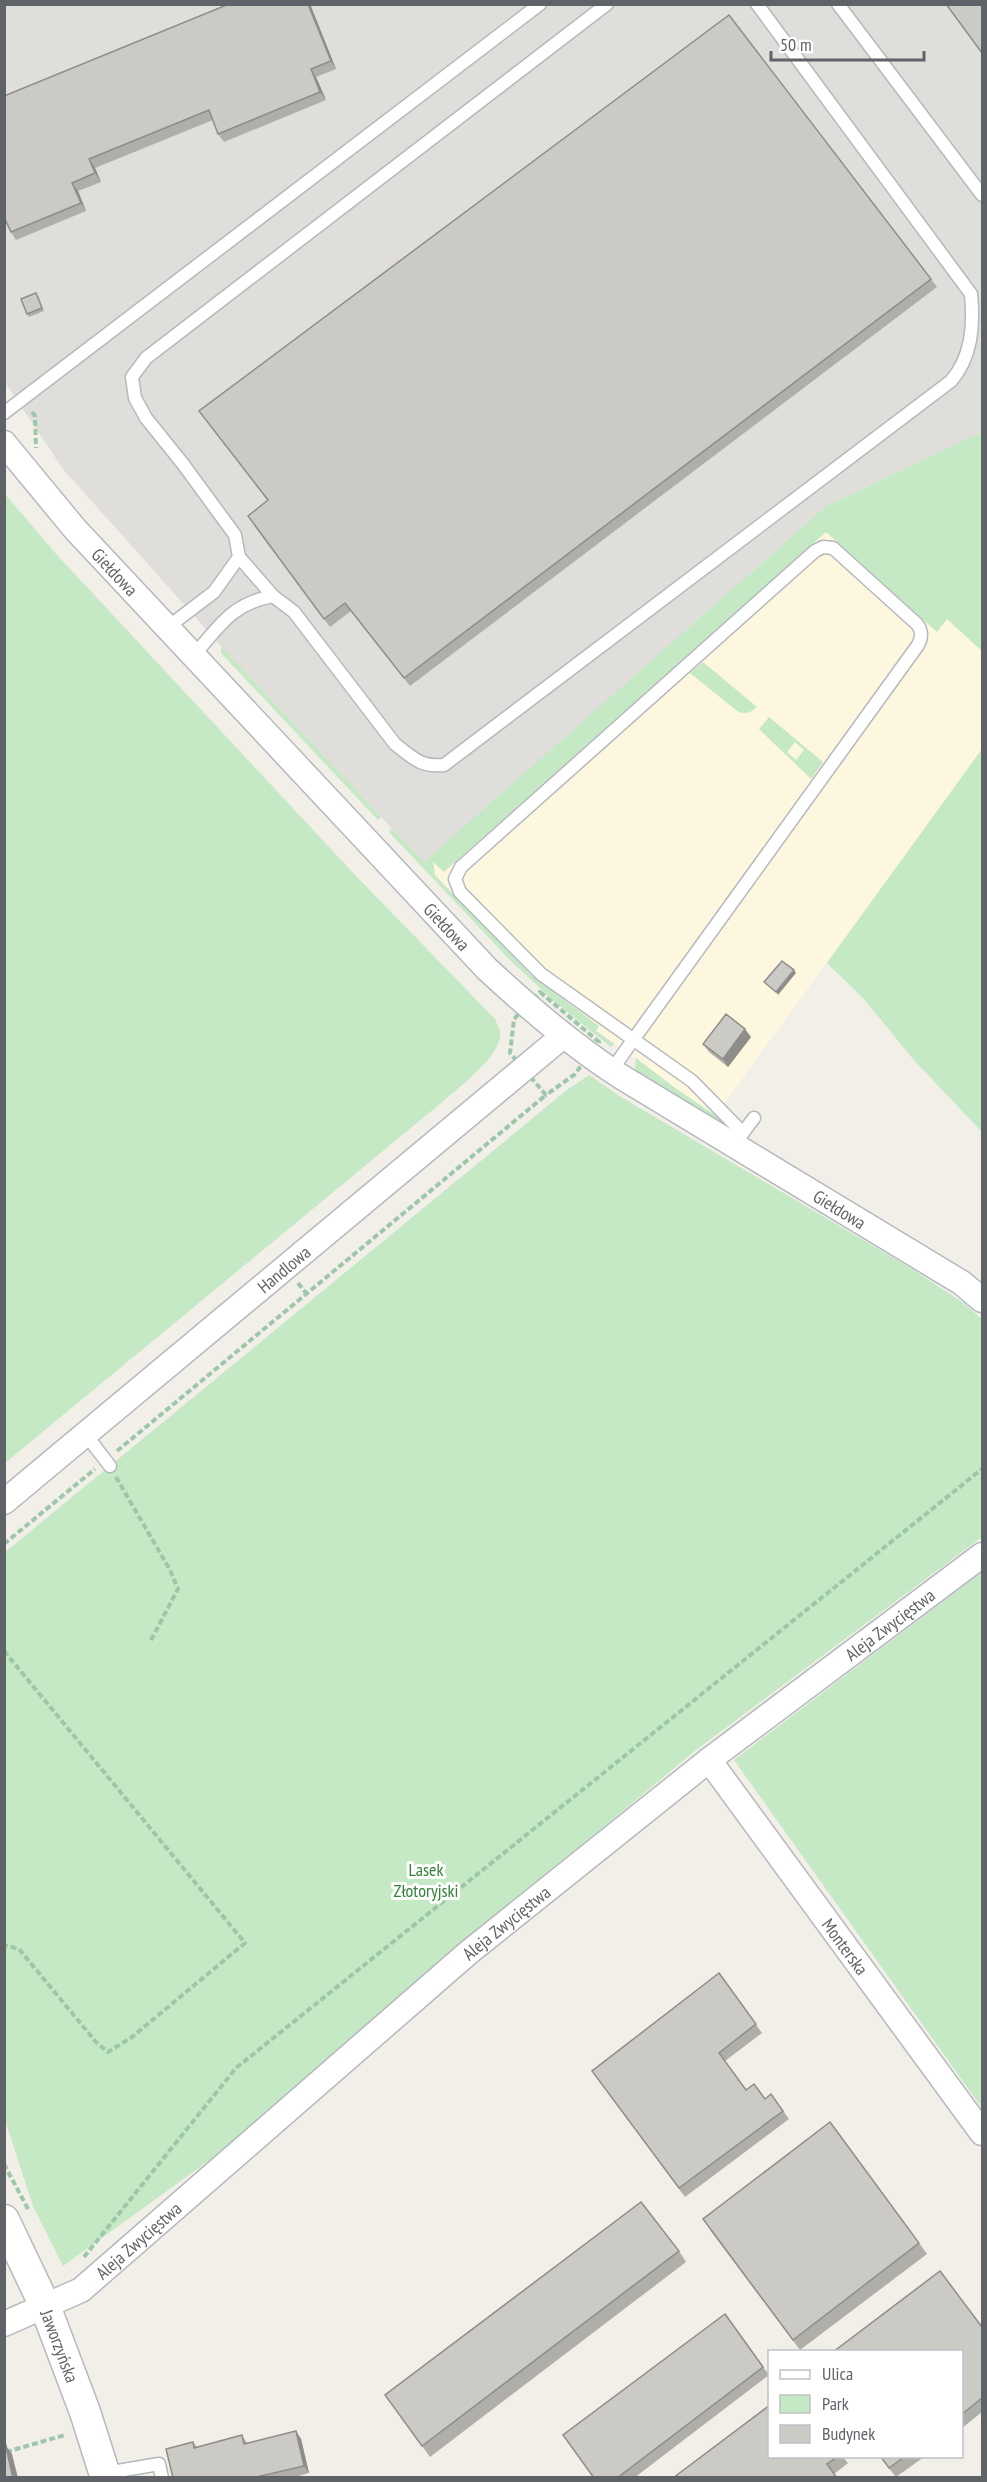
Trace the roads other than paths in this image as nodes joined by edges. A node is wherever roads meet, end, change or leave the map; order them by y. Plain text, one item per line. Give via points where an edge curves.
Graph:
1 (540, 4) edge
2 (607, 4) edge
3 (757, 4) edge
4 (838, 4) edge
5 (982, 195) edge
6 (4, 413) edge
7 (4, 443) edge
8 (239, 557) junction
9 (273, 596) junction
10 (168, 627) junction
11 (194, 655) junction
12 (563, 1036) junction
13 (633, 1040) junction
14 (611, 1071) junction
15 (754, 1118) dead end
16 (738, 1140) junction
17 (982, 1300) edge
18 (86, 1435) junction
19 (108, 1463) road end
20 (4, 1502) edge
21 (982, 1555) edge
22 (709, 1760) junction
23 (982, 2133) edge
24 (4, 2220) edge
25 (45, 2306) junction
26 (4, 2324) edge
27 (105, 2475) edge
28 (162, 2478) edge

1 - 6 lane
2 - 8 lane via 146,358 132,377 135,398 146,418 235,536
3 - 9 lane via 971,294 973,316 962,369 444,765 429,766 395,744 294,612
4 - 5 lane
7 - 10 street, Giełdowa via 75,529
8 - 9 lane
8 - 10 lane via 214,592
9 - 11 lane via 253,600 235,611
10 - 11 street, Giełdowa
11 - 12 street, Giełdowa via 487,969
12 - 14 street, Giełdowa
12 - 18 street, Handlowa
13 - 13 lane via 920,642 917,624 833,548 815,551 457,873 460,892 533,967
13 - 14 lane
13 - 16 lane via 699,1087
14 - 16 street, Giełdowa
15 - 16 lane
16 - 17 street, Giełdowa via 962,1283
18 - 19 lane
18 - 20 street, Handlowa
21 - 22 street, Aleja Zwycięstwa
22 - 23 street, Monterska
22 - 25 street, Aleja Zwycięstwa via 468,1953 81,2290
24 - 25 street, Jaworzyńska
25 - 26 street, Aleja Zwycięstwa
25 - 27 street, Jaworzyńska via 86,2412
27 - 28 lane via 159,2464

